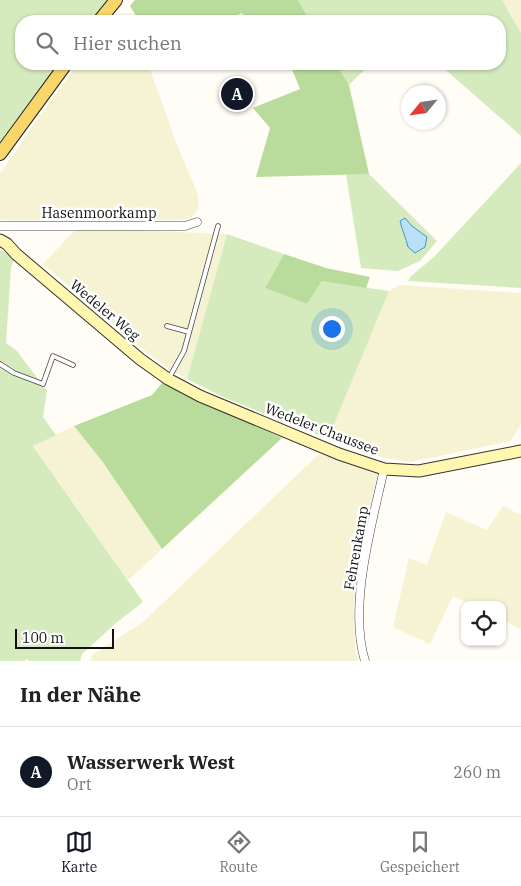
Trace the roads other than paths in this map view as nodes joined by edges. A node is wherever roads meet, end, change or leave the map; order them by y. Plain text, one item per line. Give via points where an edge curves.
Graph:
1 (116, 0) edge
2 (104, 15) edge
3 (62, 70) edge
4 (0, 154) edge
5 (197, 222) dead end
6 (0, 226) edge
7 (218, 226) dead end
8 (0, 240) edge
9 (0, 246) edge
10 (16, 254) junction
11 (167, 326) dead end
12 (190, 332) junction
13 (0, 364) edge
14 (73, 365) dead end
15 (172, 382) junction
16 (521, 451) edge
17 (384, 469) junction
18 (365, 661) edge

1 - 2 main road
3 - 4 main road
5 - 6 street, Hasenmoorkamp via 185,226
7 - 12 lane
8 - 10 main road, Wedeler Weg
9 - 10 main road, Wedeler Weg
10 - 15 main road, Wedeler Weg via 140,359
11 - 12 lane
12 - 15 lane
13 - 14 lane via 43,384 53,356
15 - 17 main road, Wedeler Chaussee via 339,454
16 - 17 main road, Wedeler Chaussee via 426,470
17 - 18 street, Fehrenkamp via 365,553 359,605

